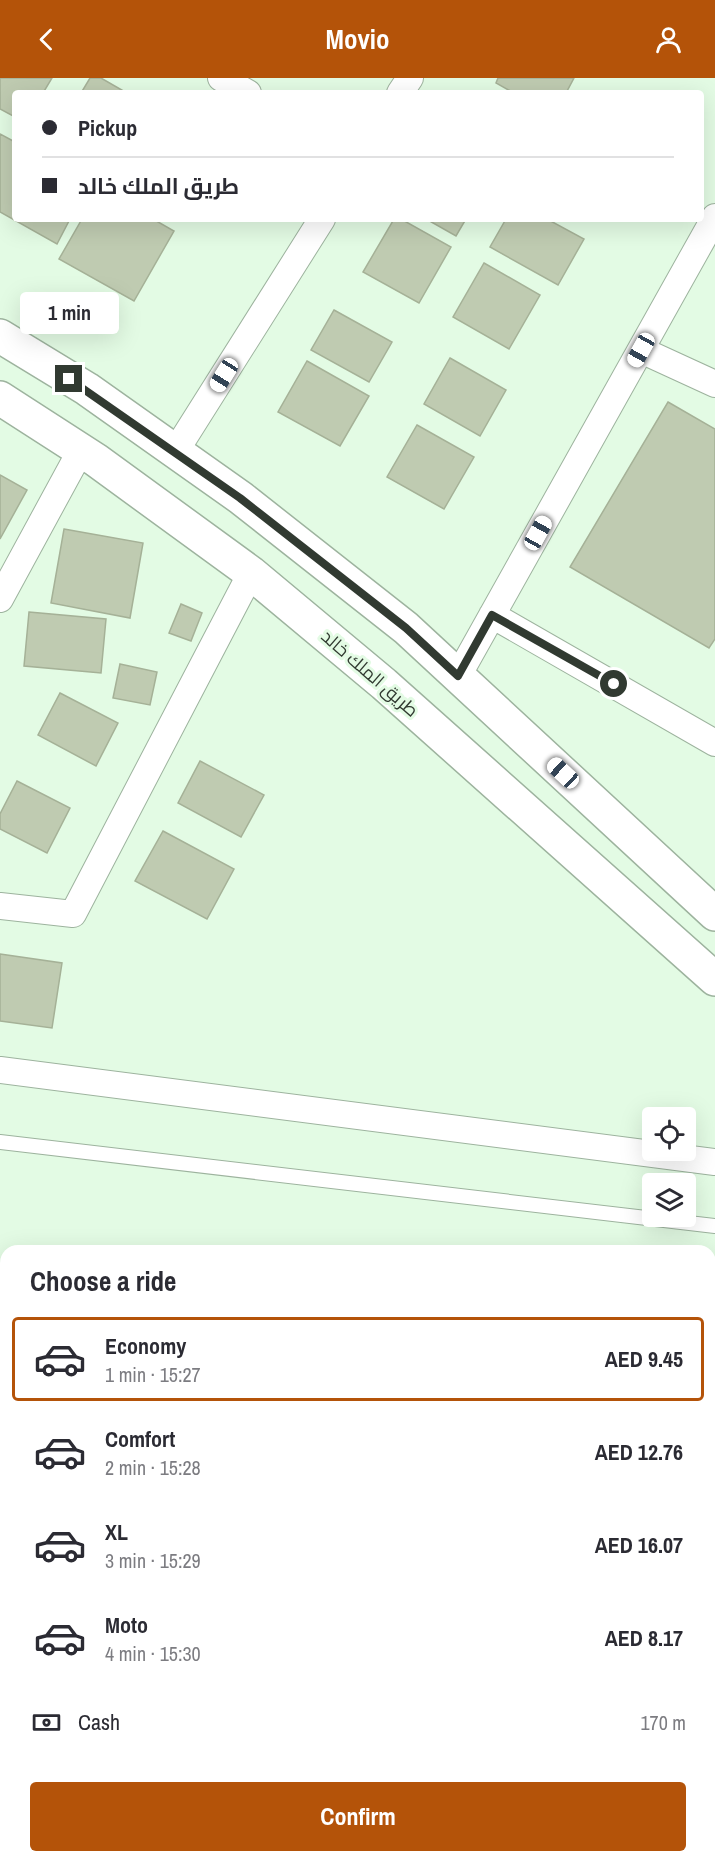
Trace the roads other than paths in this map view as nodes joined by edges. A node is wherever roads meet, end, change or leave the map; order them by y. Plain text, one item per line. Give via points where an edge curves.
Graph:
1 (221, 78) edge
2 (243, 90) edge
3 (715, 217) edge
4 (320, 222) edge
5 (0, 336) edge
6 (641, 350) junction
7 (715, 384) edge
8 (0, 398) edge
9 (81, 450) junction
10 (176, 453) junction
11 (251, 573) junction
12 (0, 600) edge
13 (492, 615) junction
14 (458, 676) junction
15 (715, 742) edge
16 (0, 906) edge
17 (715, 914) edge
18 (715, 979) edge
19 (0, 1070) edge
20 (0, 1142) edge
21 (715, 1162) edge
22 (715, 1226) edge

1 - 2 street
3 - 6 street
4 - 10 street
5 - 10 main road via 87,389
6 - 7 street
6 - 13 street
8 - 9 main road, طريق الملك خالد
9 - 11 main road, طريق الملك خالد
9 - 12 street
10 - 14 main road via 406,628
11 - 16 street via 73,914
11 - 18 main road, طريق الملك خالد via 384,684
13 - 14 street
13 - 15 street
14 - 17 main road
19 - 21 street
20 - 22 lane

